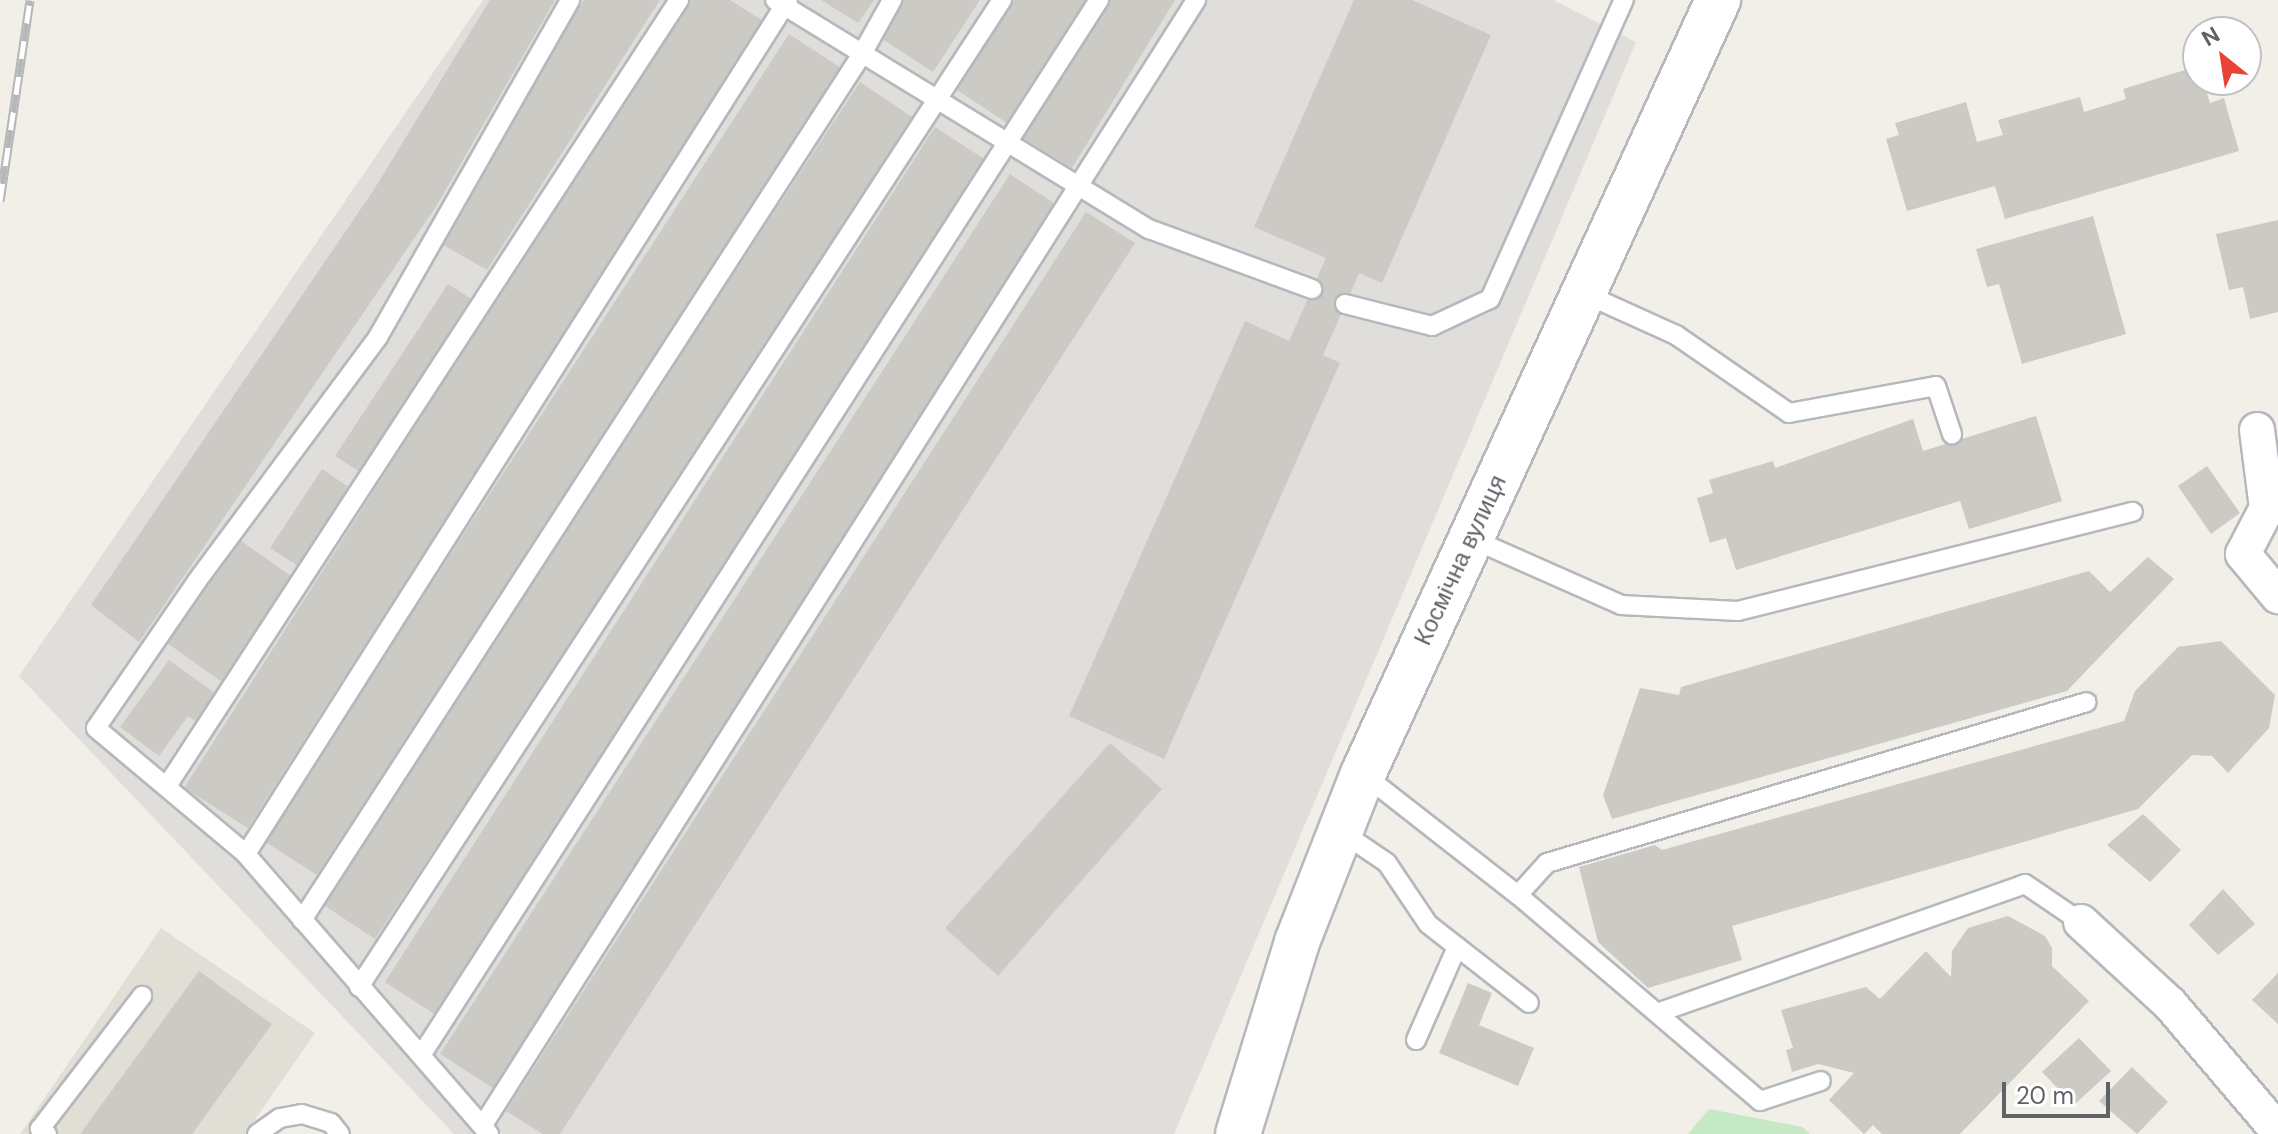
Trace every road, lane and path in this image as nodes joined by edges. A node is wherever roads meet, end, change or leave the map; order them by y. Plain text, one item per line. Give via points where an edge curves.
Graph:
1 (570, 0) edge
2 (679, 0) edge
3 (892, 0) edge
4 (1002, 0) edge
5 (1099, 0) edge
6 (1196, 0) edge
7 (1624, 0) edge
8 (1718, 0) edge
9 (783, 2) edge
10 (862, 54) junction
11 (938, 100) junction
12 (1010, 144) junction
13 (1081, 188) junction
14 (1312, 289) dead end
15 (1583, 293) junction
16 (1345, 304) dead end
17 (2268, 428) edge
18 (1952, 434) dead end
19 (2133, 512) dead end
20 (1470, 538) junction
21 (2278, 596) edge
22 (2087, 702) dead end
23 (1363, 774) junction
24 (167, 786) junction
25 (1340, 831) junction
26 (246, 854) junction
27 (1518, 895) junction
28 (302, 920) junction
29 (2081, 922) joint
30 (1457, 947) junction
31 (359, 987) junction
32 (142, 996) dead end
33 (1529, 1003) dead end
34 (1657, 1013) junction
35 (1416, 1040) dead end
36 (422, 1054) junction
37 (1821, 1081) dead end
38 (486, 1130) edge
39 (2278, 1131) edge
40 (47, 1134) edge
41 (257, 1134) edge
42 (340, 1134) edge
43 (1238, 1134) edge

1 - 24 lane via 378,337 197,581 96,728
2 - 24 lane
3 - 10 lane
4 - 11 lane
5 - 12 lane
6 - 13 lane
7 - 16 lane via 1490,299 1432,326
8 - 15 main road, Космічна вулиця
9 - 10 lane
9 - 26 lane
10 - 11 lane
10 - 28 lane
11 - 12 lane
11 - 31 lane
12 - 13 lane
12 - 36 lane
13 - 14 lane via 1149,229
13 - 38 lane
15 - 18 lane via 1676,335 1789,413 1936,386
15 - 20 main road, Космічна вулиця
17 - 21 street via 2267,508 2243,554
19 - 20 lane via 1738,611 1621,605
20 - 23 main road, Космічна вулиця
22 - 27 lane via 1547,863
23 - 25 main road, Космічна вулиця
23 - 27 lane
24 - 26 lane
25 - 30 lane via 1387,863 1428,924
25 - 43 main road, Космічна вулиця via 1264,1038
26 - 28 lane
27 - 34 lane
28 - 31 lane
29 - 34 lane via 2025,884
29 - 39 street via 2170,1004
30 - 33 lane
30 - 35 lane
31 - 36 lane
32 - 40 lane via 40,1129
34 - 37 lane via 1760,1101
36 - 38 lane
41 - 42 lane via 280,1118 302,1114 331,1123

